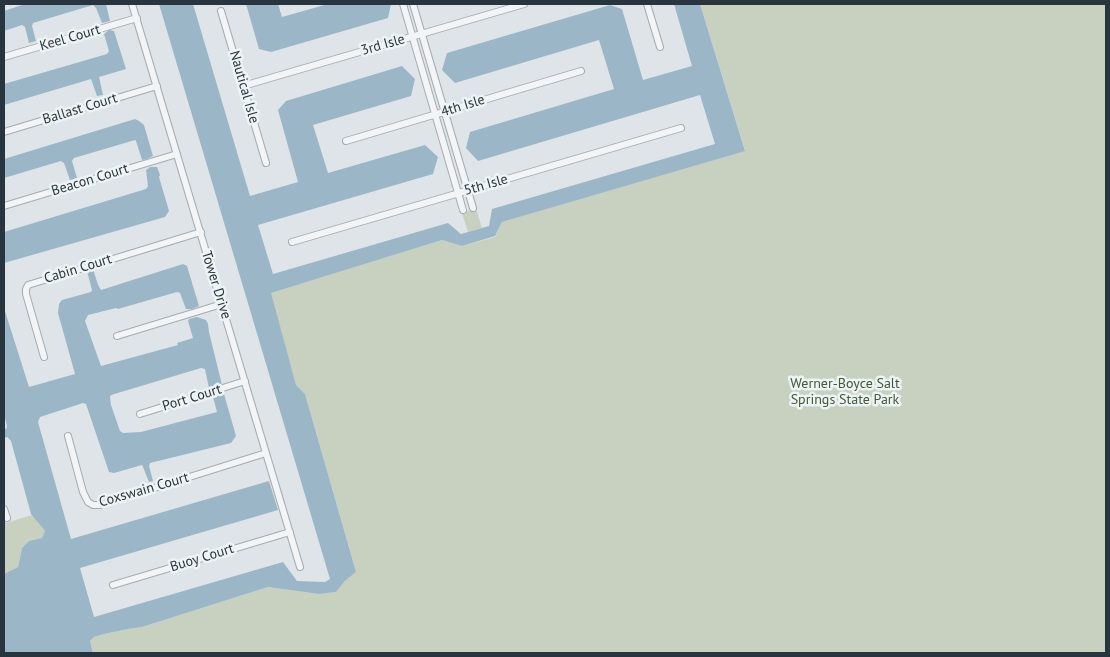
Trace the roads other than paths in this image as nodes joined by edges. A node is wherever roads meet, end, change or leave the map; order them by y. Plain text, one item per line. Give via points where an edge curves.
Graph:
1 (132, 4) edge
2 (403, 4) edge
3 (413, 4) edge
4 (524, 4) edge
5 (647, 4) edge
6 (221, 11) dead end
7 (137, 18) junction
8 (422, 34) junction
9 (412, 36) junction
10 (660, 47) dead end
11 (4, 57) edge
12 (581, 71) dead end
13 (157, 86) junction
14 (243, 86) junction
15 (444, 112) junction
16 (435, 114) junction
17 (681, 128) dead end
18 (4, 132) edge
19 (346, 141) dead end
20 (177, 154) junction
21 (266, 163) dead end
22 (467, 191) junction
23 (458, 193) junction
24 (4, 206) edge
25 (473, 208) dead end
26 (464, 210) dead end
27 (201, 232) junction
28 (292, 242) dead end
29 (222, 304) junction
30 (117, 336) dead end
31 (44, 357) dead end
32 (245, 382) junction
33 (140, 414) dead end
34 (68, 436) dead end
35 (266, 453) junction
36 (4, 509) edge
37 (6, 518) dead end
38 (290, 532) junction
39 (300, 566) dead end
40 (113, 585) dead end

1 - 7 street, Tower Drive
2 - 9 street
3 - 8 street
4 - 8 street, 3rd Isle
5 - 10 street
6 - 14 street, Nautical Isle
7 - 11 street, Keel Court
7 - 13 street, Tower Drive
8 - 9 street, 3rd Isle
8 - 15 street
9 - 14 street, 3rd Isle
9 - 16 street
12 - 15 street, 4th Isle
13 - 18 street, Ballast Court
13 - 20 street, Tower Drive
14 - 21 street, Nautical Isle
15 - 16 street, 4th Isle
15 - 22 street
16 - 19 street, 4th Isle
16 - 23 street
17 - 22 street, 5th Isle
20 - 24 street, Beacon Court
20 - 27 street, Tower Drive
22 - 23 street, 5th Isle
22 - 25 street
23 - 26 street
23 - 28 street, 5th Isle
27 - 29 street, Tower Drive
27 - 31 street, Cabin Court via 28,285 26,294
29 - 30 street
29 - 32 street, Tower Drive
32 - 33 street, Port Court
32 - 35 street, Tower Drive
34 - 35 street, Coxswain Court via 84,492 93,505
35 - 38 street, Tower Drive
36 - 37 street
38 - 39 street, Tower Drive
38 - 40 street, Buoy Court

